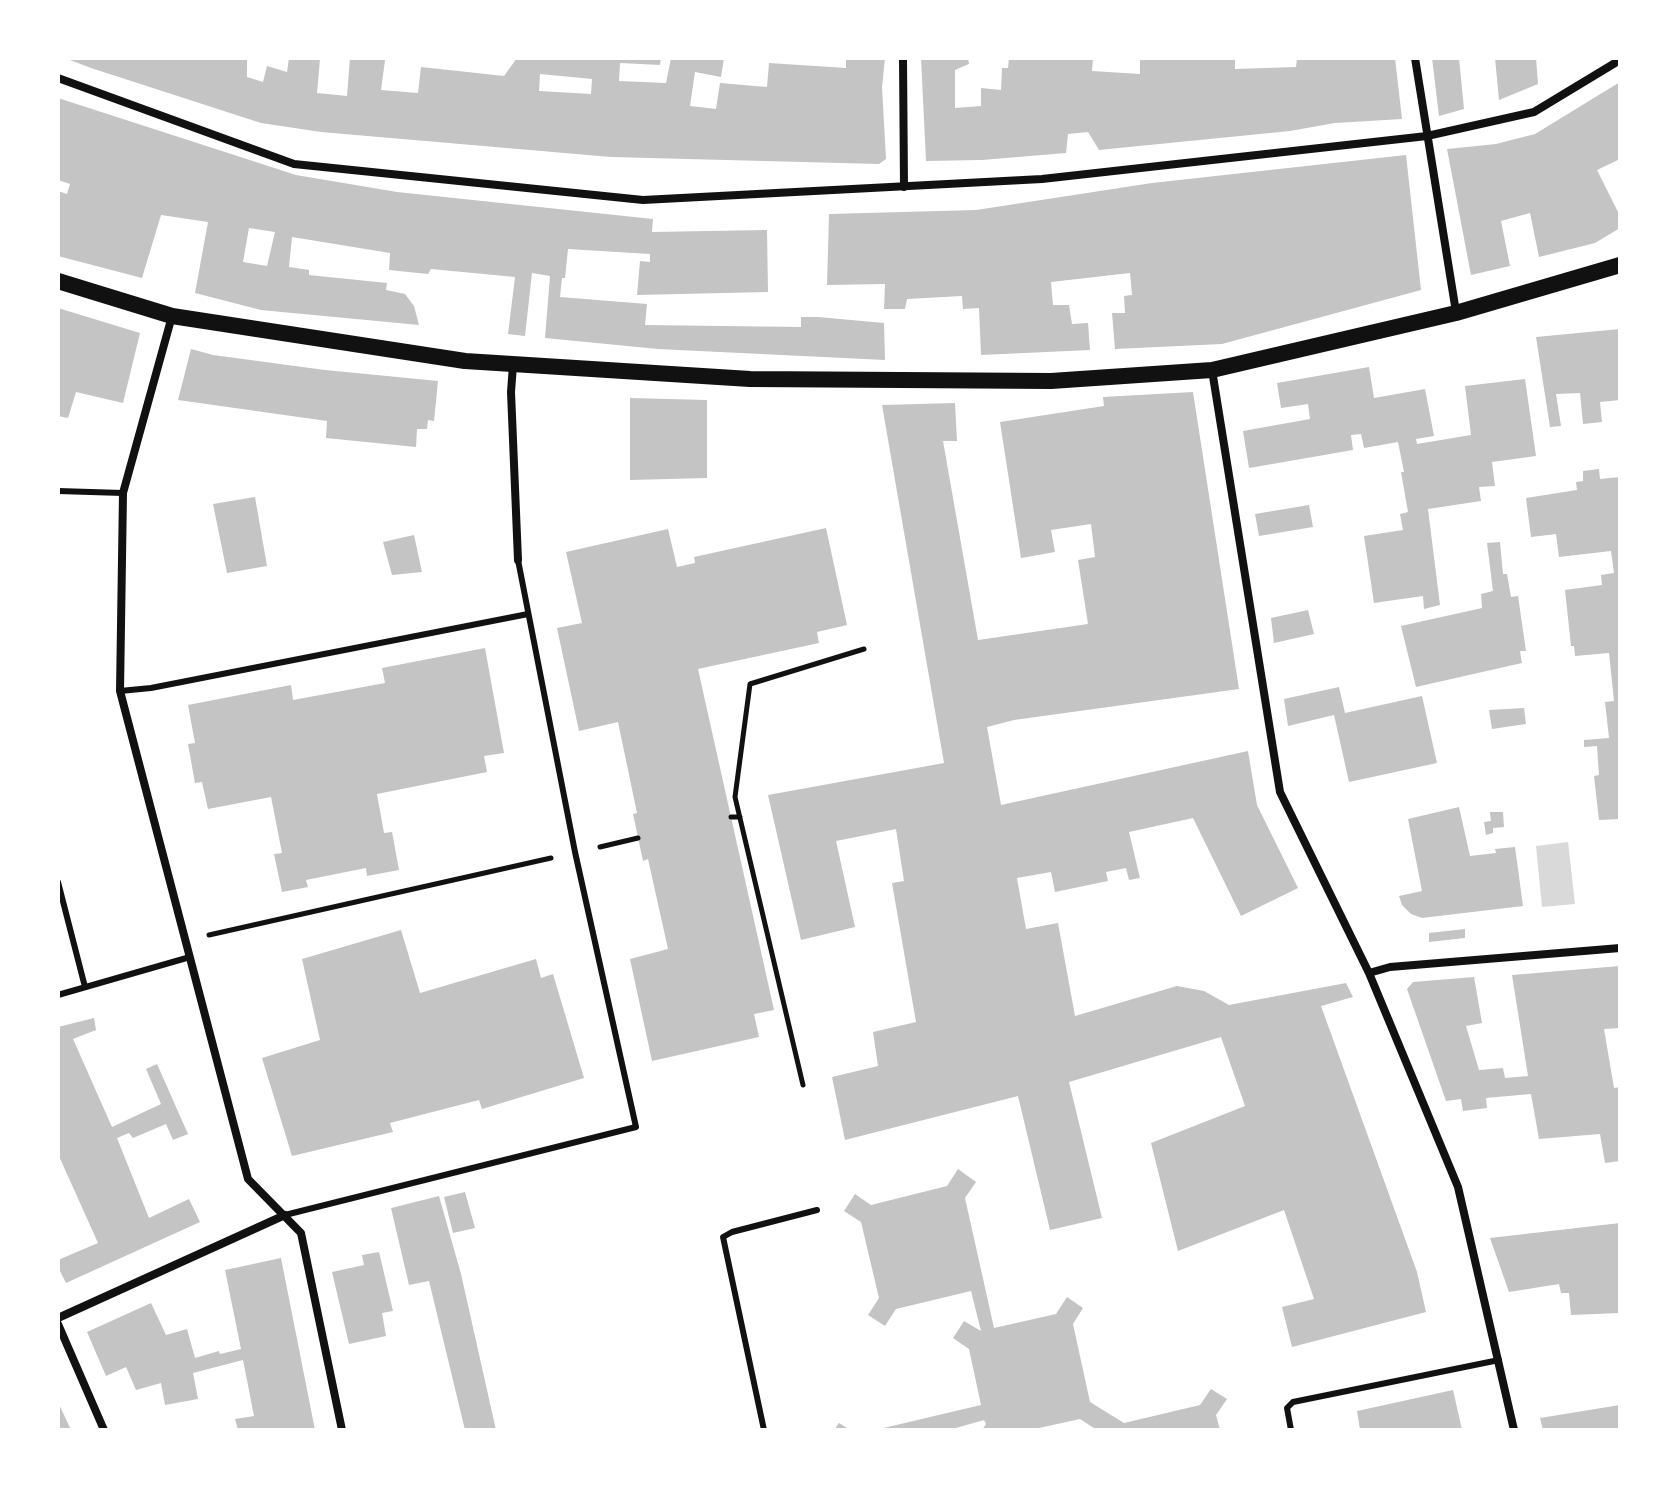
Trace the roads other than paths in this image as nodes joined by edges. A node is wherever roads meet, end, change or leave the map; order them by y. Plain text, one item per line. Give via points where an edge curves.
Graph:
1 (903, 58) edge
2 (1415, 58) edge
3 (1620, 60) edge
4 (58, 78) edge
5 (1427, 136) junction
6 (904, 187) junction
7 (1620, 265) edge
8 (58, 281) edge
9 (1456, 313) junction
10 (172, 316) junction
11 (513, 364) junction
12 (1212, 370) junction
13 (58, 491) edge
14 (123, 493) junction
15 (518, 560) joint
16 (528, 614) junction
17 (120, 691) junction
18 (58, 882) edge
19 (1620, 948) edge
20 (190, 957) junction
21 (1369, 973) junction
22 (85, 987) junction
23 (58, 995) edge
24 (817, 1210) dead end
25 (285, 1215) junction
26 (58, 1321) edge
27 (1499, 1360) junction
28 (104, 1430) edge
29 (342, 1430) edge
30 (764, 1430) edge
31 (1291, 1430) edge
32 (1514, 1430) edge

1 - 6 street
2 - 5 street
3 - 5 street via 1534,112
4 - 6 street via 294,164 643,200
5 - 6 street via 1042,179
5 - 9 street
7 - 9 main road
8 - 10 main road
9 - 12 main road
10 - 11 main road
10 - 14 street
11 - 12 main road via 792,380 1051,381
11 - 15 street
12 - 21 street via 1280,792
13 - 14 lane
14 - 17 street
15 - 16 lane
16 - 17 lane
16 - 25 lane via 636,1127
17 - 20 street
18 - 22 lane
19 - 21 street
20 - 22 lane
20 - 25 street via 248,1179
21 - 27 street via 1458,1187
22 - 23 lane
24 - 30 lane via 723,1237
25 - 26 street
25 - 29 street via 301,1233
26 - 28 street
27 - 31 lane via 1293,1402 1287,1408
27 - 32 street

